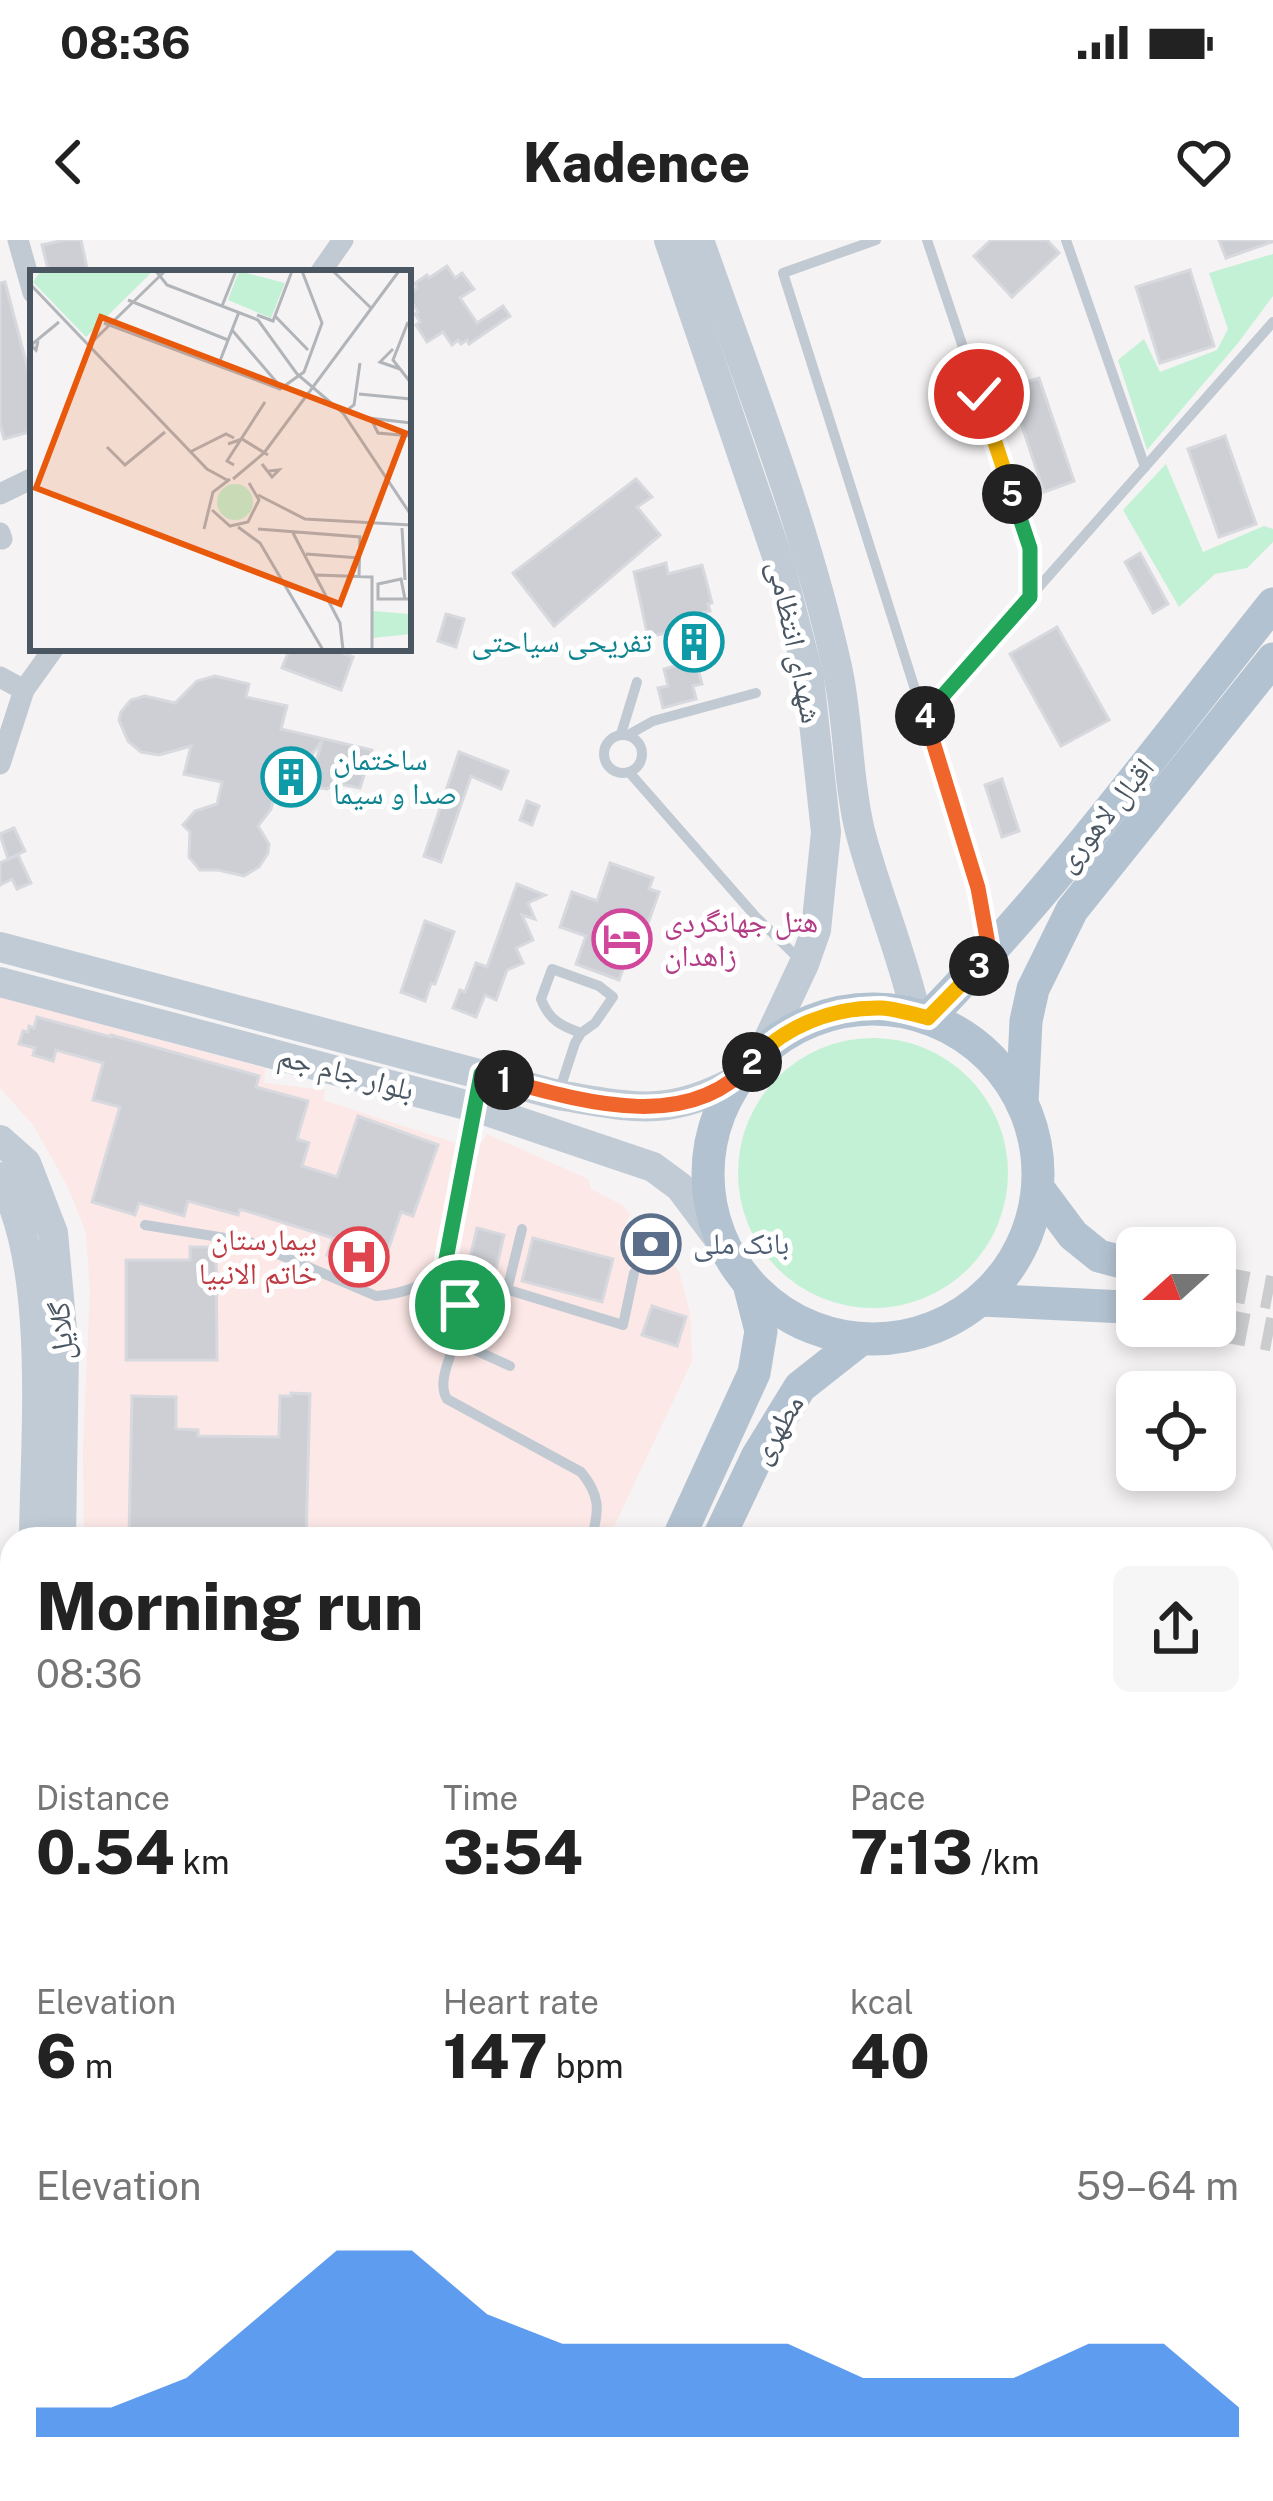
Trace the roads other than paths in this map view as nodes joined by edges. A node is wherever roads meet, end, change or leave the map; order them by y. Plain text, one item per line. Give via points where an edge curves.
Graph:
1 (18, 240) edge
2 (343, 240) edge
3 (669, 240) edge
4 (699, 240) edge
5 (876, 240) edge
6 (927, 240) edge
7 (1066, 240) edge
8 (322, 270) edge
9 (30, 282) edge
10 (1273, 322) edge
11 (762, 466) junction
12 (1144, 467) junction
13 (30, 479) edge
14 (0, 494) edge
15 (1030, 597) junction
16 (1273, 604) edge
17 (52, 651) edge
18 (1273, 659) edge
19 (0, 677) edge
20 (637, 682) dead end
21 (24, 690) junction
22 (756, 693) dead end
23 (924, 717) junction
24 (625, 734) junction
25 (0, 764) edge
26 (628, 772) junction
27 (0, 947) edge
28 (990, 955) junction
29 (804, 964) junction
30 (0, 982) edge
31 (922, 1016) junction
32 (581, 1033) junction
33 (764, 1049) junction
34 (481, 1074) junction
35 (735, 1082) junction
36 (558, 1095) junction
37 (1022, 1103) junction
38 (474, 1107) junction
39 (0, 1140) edge
40 (1, 1181) edge
41 (1038, 1188) junction
42 (145, 1225) dead end
43 (522, 1229) dead end
44 (13, 1247) edge
45 (724, 1247) junction
46 (1116, 1260) edge
47 (444, 1270) junction
48 (634, 1273) dead end
49 (748, 1282) junction
50 (507, 1290) junction
51 (980, 1300) junction
52 (1116, 1307) edge
53 (861, 1339) junction
54 (455, 1342) junction
55 (510, 1366) dead end
56 (34, 1527) edge
57 (62, 1527) edge
58 (593, 1527) edge
59 (683, 1527) edge
60 (724, 1527) edge

1 - 9 street
2 - 8 street
3 - 11 main road, شهدای انتظامی
4 - 11 main road, شهدای انتظامی
5 - 23 lane via 783,273
6 - 15 lane via 1030,548
7 - 12 lane
10 - 12 lane
11 - 29 main road, شهدای انتظامی via 809,676 826,832
11 - 31 main road, شهدای انتظامی via 807,552 838,671 859,825
12 - 15 lane
13 - 14 street
15 - 23 lane
16 - 28 main road, اقبال لاهوری
17 - 21 street
18 - 37 main road via 1072,910 1033,989
19 - 21 street
20 - 24 lane
21 - 25 street
22 - 24 lane
23 - 28 lane via 978,888
24 - 26 lane via 642,753
24 - 26 lane via 605,745 603,758 610,769
26 - 29 lane
27 - 34 main road, بلوار جام جم
28 - 31 main road, اقبال لاهوری
29 - 33 main road, شهدای انتظامی
30 - 38 main road, بلوار جام جم
31 - 33 main road via 841,1011
31 - 37 main road via 966,1037
32 - 32 lane via 613,997 552,969 541,999 547,1014
32 - 36 lane
33 - 35 main road
34 - 36 main road, بلوار جام جم
34 - 38 lane
35 - 36 main road, بلوار جام جم via 657,1107
35 - 45 main road via 716,1120 708,1163
37 - 41 main road
38 - 45 main road, بلوار جام جم via 652,1167 680,1187
38 - 47 lane
39 - 57 main road, گلایل via 26,1163 53,1233 64,1352
40 - 44 main road, گلایل
41 - 46 main road via 1072,1235
41 - 51 main road via 1009,1268
42 - 47 lane via 250,1242 376,1296 399,1294
43 - 50 lane
44 - 56 main road, گلایل via 36,1353
45 - 49 main road
47 - 50 lane
47 - 54 lane via 444,1287 462,1314
48 - 50 lane via 623,1325
49 - 53 main road via 780,1311
49 - 59 main road via 761,1331 754,1373
51 - 52 main road
51 - 53 main road via 944,1324
53 - 60 main road, مطهری via 800,1388
54 - 55 lane
54 - 58 lane via 442,1393 581,1472 598,1500

